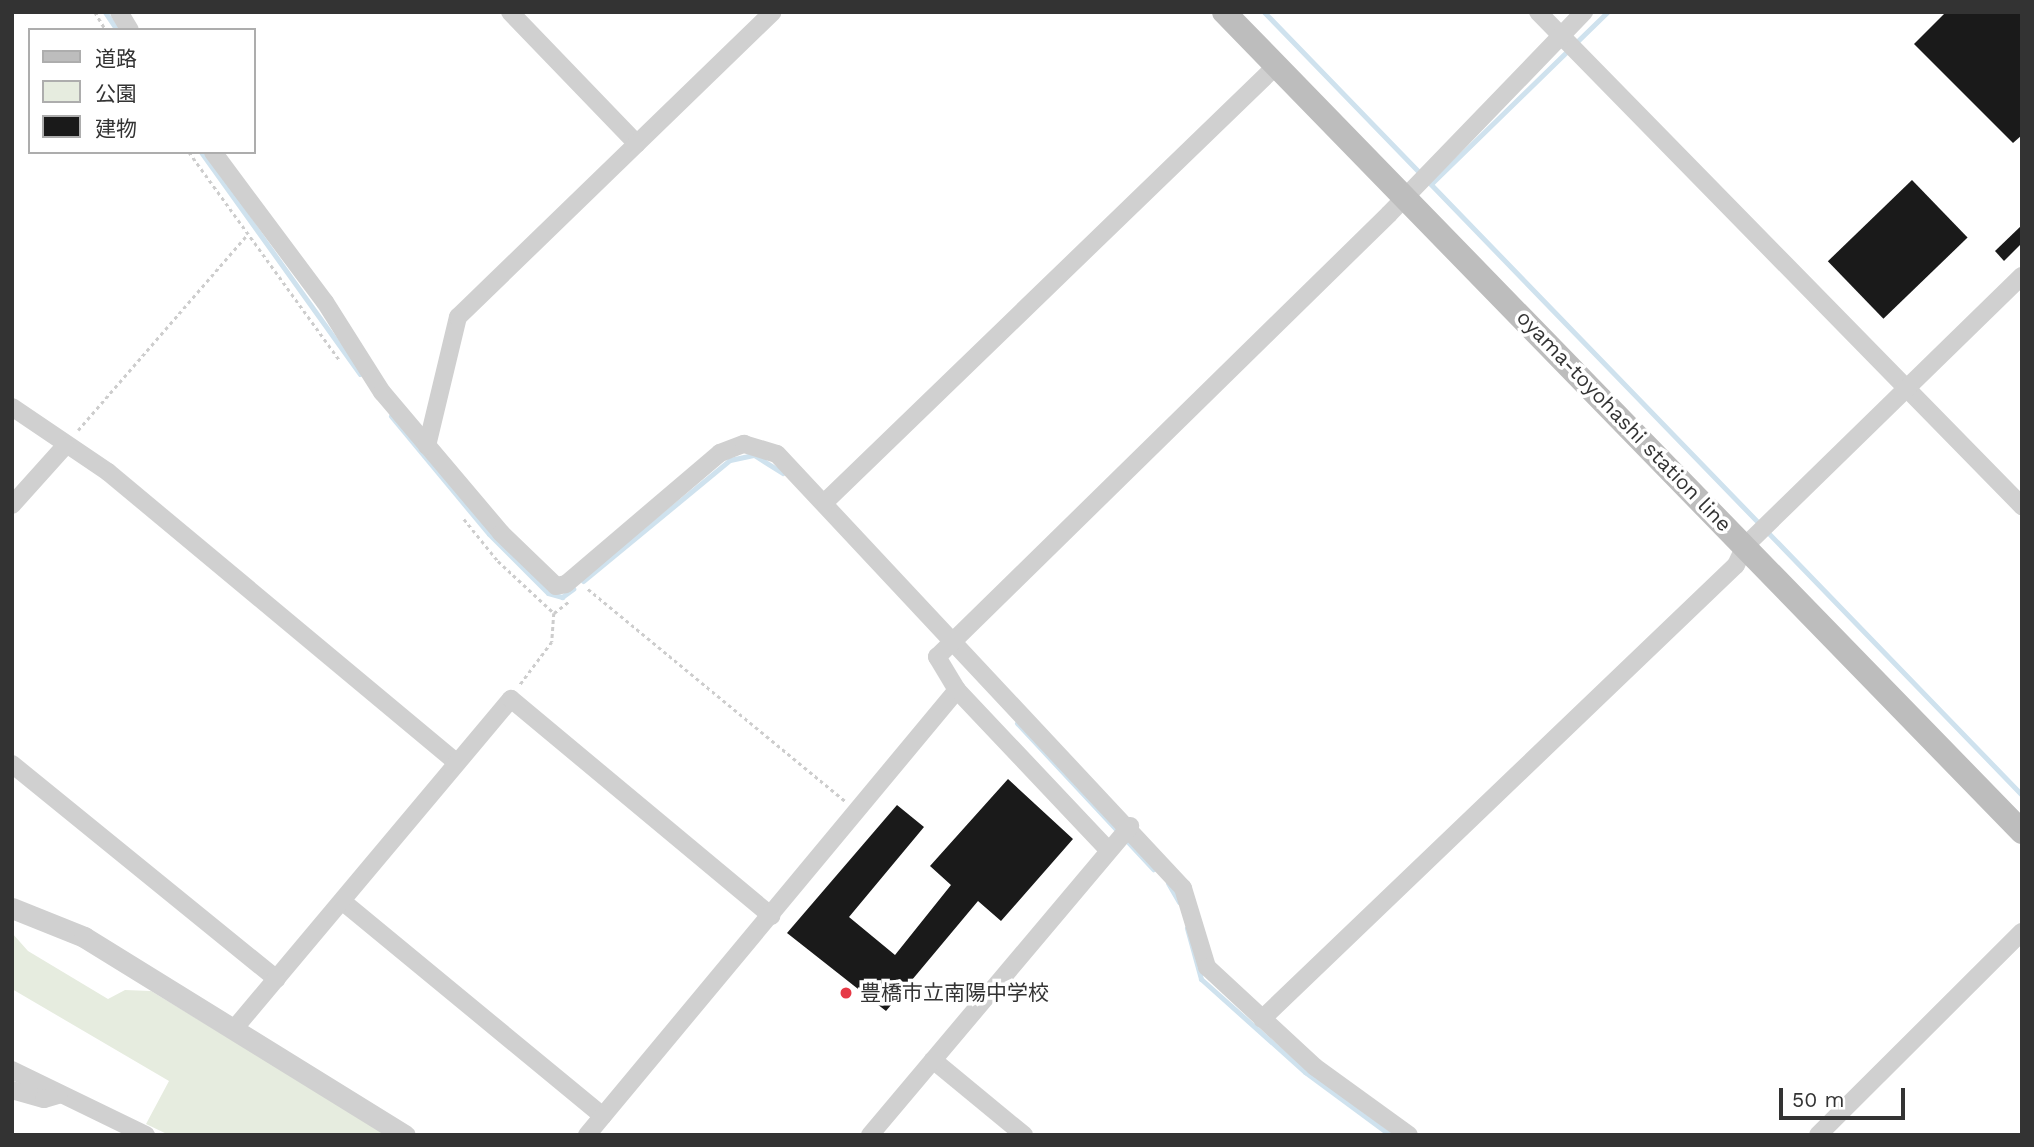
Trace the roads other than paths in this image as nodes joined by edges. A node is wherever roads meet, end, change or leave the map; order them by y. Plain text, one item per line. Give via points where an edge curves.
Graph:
1 (119, 12) edge
2 (510, 12) edge
3 (773, 12) edge
4 (1224, 12) edge
5 (1538, 12) edge
6 (1584, 12) edge
7 (129, 28) edge
8 (1562, 37) junction
9 (1277, 65) junction
10 (637, 144) junction
11 (214, 154) edge
12 (1409, 188) junction
13 (2022, 276) edge
14 (1907, 388) junction
15 (12, 407) edge
16 (65, 446) junction
17 (428, 446) junction
18 (825, 502) junction
19 (12, 505) edge
20 (2022, 506) edge
21 (1758, 532) junction
22 (955, 640) junction
23 (957, 690) junction
24 (455, 761) junction
25 (12, 764) edge
26 (1130, 826) junction
27 (2022, 832) edge
28 (1113, 846) junction
29 (342, 901) junction
30 (12, 908) edge
31 (771, 916) junction
32 (2022, 932) edge
33 (277, 979) junction
34 (1262, 1019) junction
35 (234, 1028) junction
36 (933, 1060) junction
37 (12, 1070) edge
38 (12, 1090) edge
39 (58, 1095) junction
40 (603, 1116) junction
41 (146, 1135) edge
42 (405, 1135) edge
43 (587, 1135) edge
44 (870, 1135) edge
45 (1024, 1135) edge
46 (1409, 1135) edge
47 (1818, 1135) edge

1 - 7 street
2 - 10 street
3 - 10 street
4 - 9 main road, oyama-toyohashi station line
5 - 8 street
6 - 8 street
8 - 12 street
8 - 14 street
9 - 12 main road, oyama-toyohashi station line
9 - 18 street
10 - 17 street via 458,317
11 - 17 street via 325,302 382,392
12 - 21 main road, oyama-toyohashi station line
12 - 22 street
13 - 14 street
14 - 20 street
14 - 21 street
15 - 16 street
16 - 19 street
16 - 24 street via 108,472
17 - 18 street via 501,533 556,586 566,584 730,447 744,444 777,454
18 - 22 street
21 - 27 main road, oyama-toyohashi station line
21 - 34 street via 1736,565
22 - 23 street via 937,657
22 - 26 street
23 - 28 street
23 - 31 street
24 - 29 street
24 - 31 street via 511,698
25 - 33 street
26 - 28 street
26 - 34 street via 1190,899 1207,967
28 - 36 street
29 - 33 street
29 - 40 street
30 - 35 street via 84,937
31 - 40 street
32 - 47 street
33 - 35 street
34 - 46 street via 1315,1067
35 - 42 street
36 - 44 street
36 - 45 street
37 - 39 street
38 - 39 street via 44,1099
39 - 41 street
40 - 43 street

